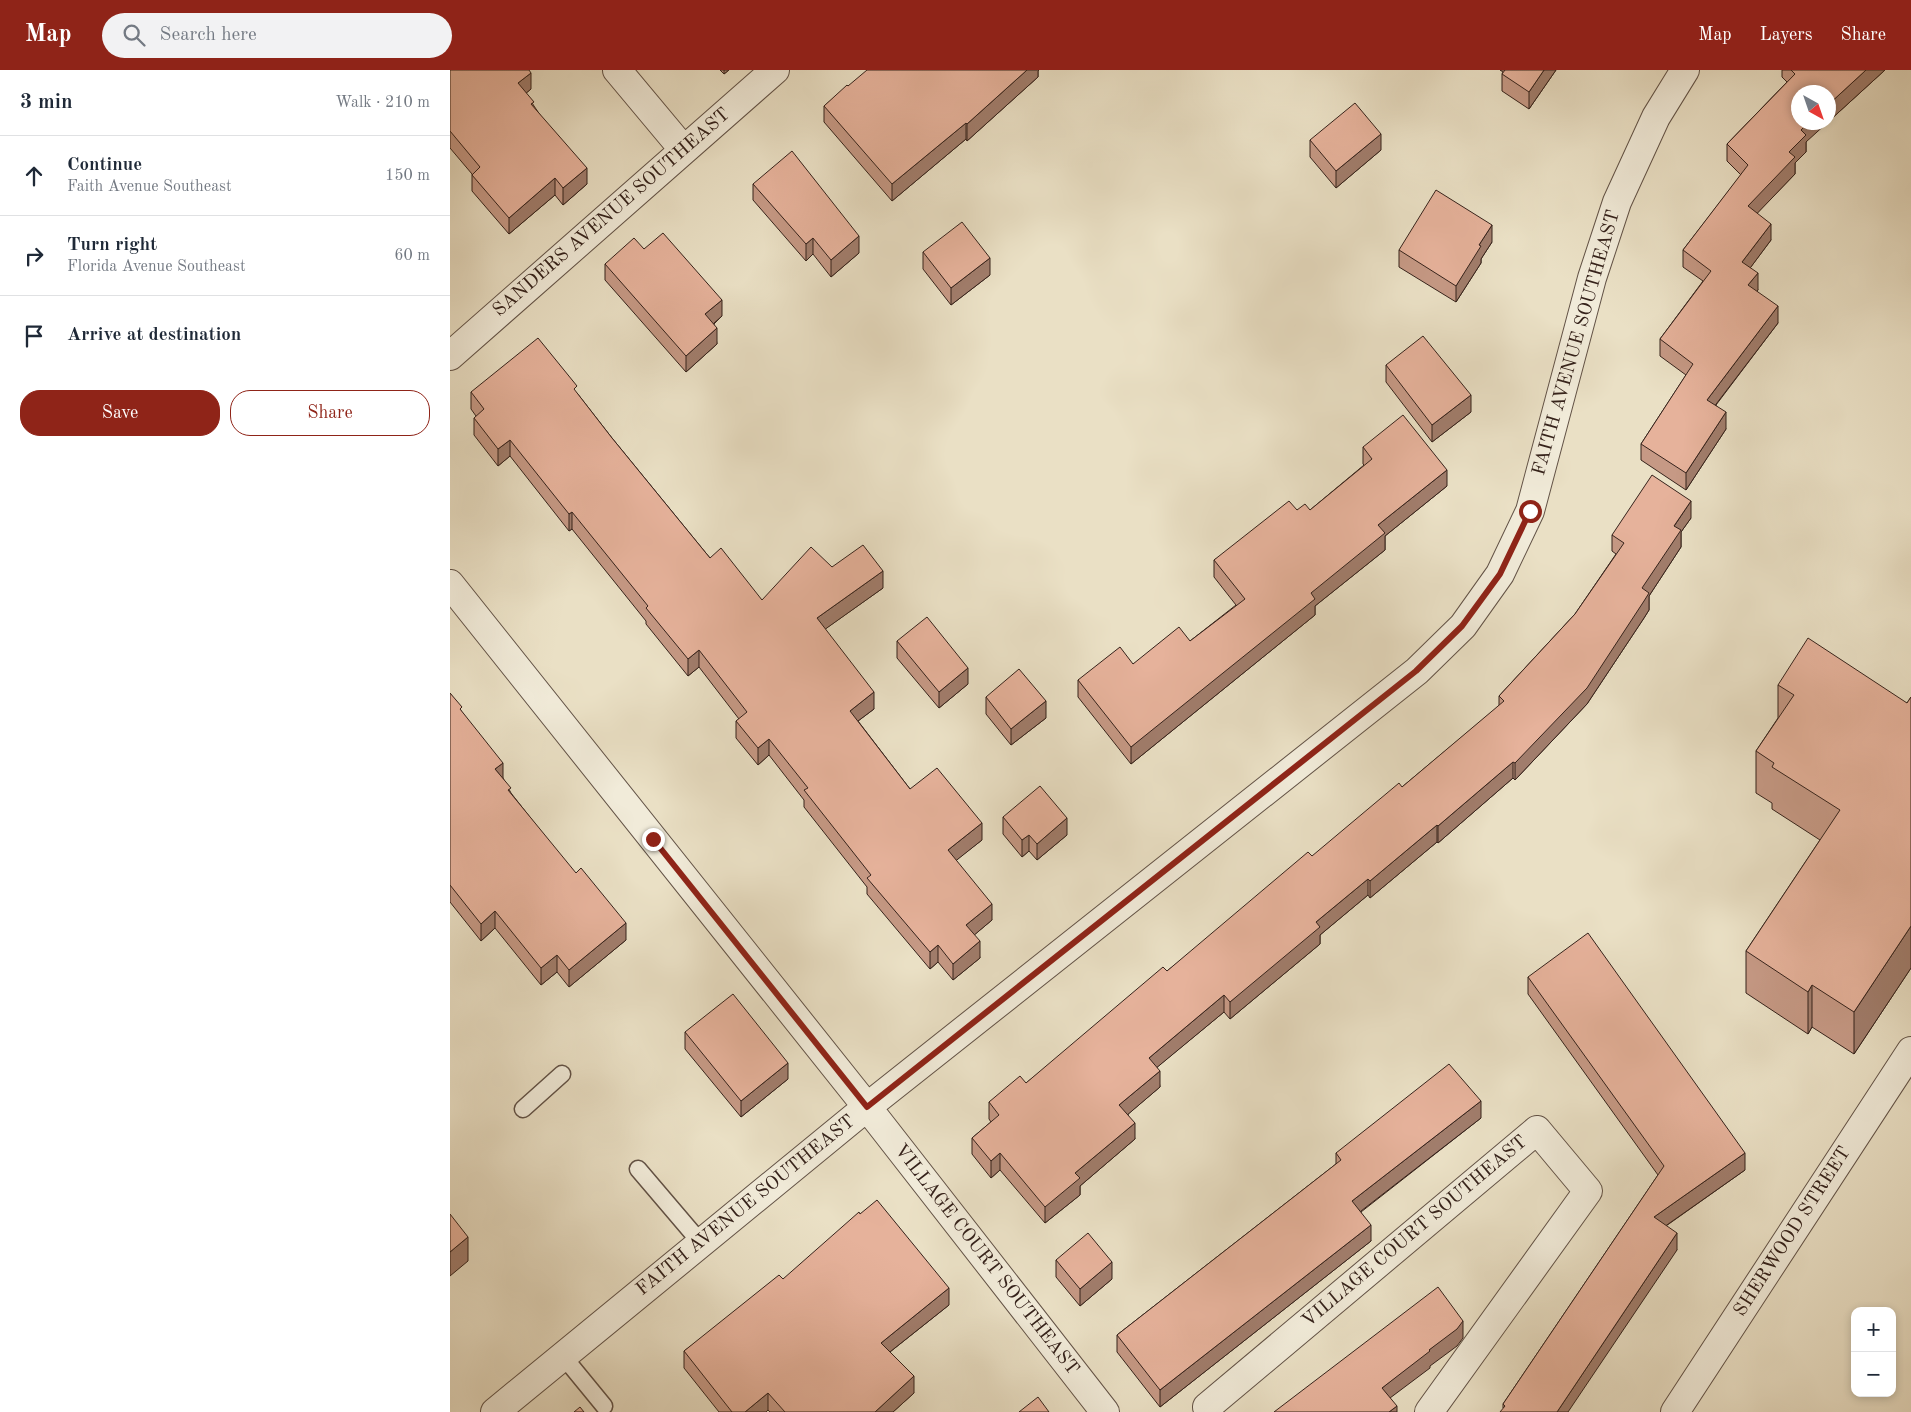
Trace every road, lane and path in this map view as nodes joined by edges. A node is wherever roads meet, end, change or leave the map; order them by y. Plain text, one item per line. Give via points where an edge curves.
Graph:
1 (617, 70) edge
2 (775, 70) edge
3 (1685, 70) edge
4 (684, 149) junction
5 (450, 356) edge
6 (450, 584) edge
7 (1908, 1063) edge
8 (562, 1074) dead end
9 (867, 1107) junction
10 (523, 1109) dead end
11 (638, 1169) dead end
12 (701, 1243) junction
13 (563, 1356) junction
14 (1207, 1406) dead end
15 (603, 1410) edge
16 (494, 1412) edge
17 (1105, 1412) edge
18 (1429, 1412) edge
19 (1675, 1412) edge

1 - 4 street
2 - 4 street, SANDERS AVENUE SOUTHEAST
3 - 9 street, FAITH AVENUE SOUTHEAST via 1656,117 1617,202 1592,278 1530,511 1500,574 1462,626 1416,671
4 - 5 street, SANDERS AVENUE SOUTHEAST
6 - 9 street, VILLAGE COURT SOUTHEAST
7 - 19 street, SHERWOOD STREET
8 - 10 lane
9 - 12 street, FAITH AVENUE SOUTHEAST
9 - 17 street, VILLAGE COURT SOUTHEAST
11 - 12 lane
12 - 13 street, FAITH AVENUE SOUTHEAST
13 - 15 lane
13 - 16 street, FAITH AVENUE SOUTHEAST
14 - 18 street, VILLAGE COURT SOUTHEAST via 1537,1130 1588,1191

